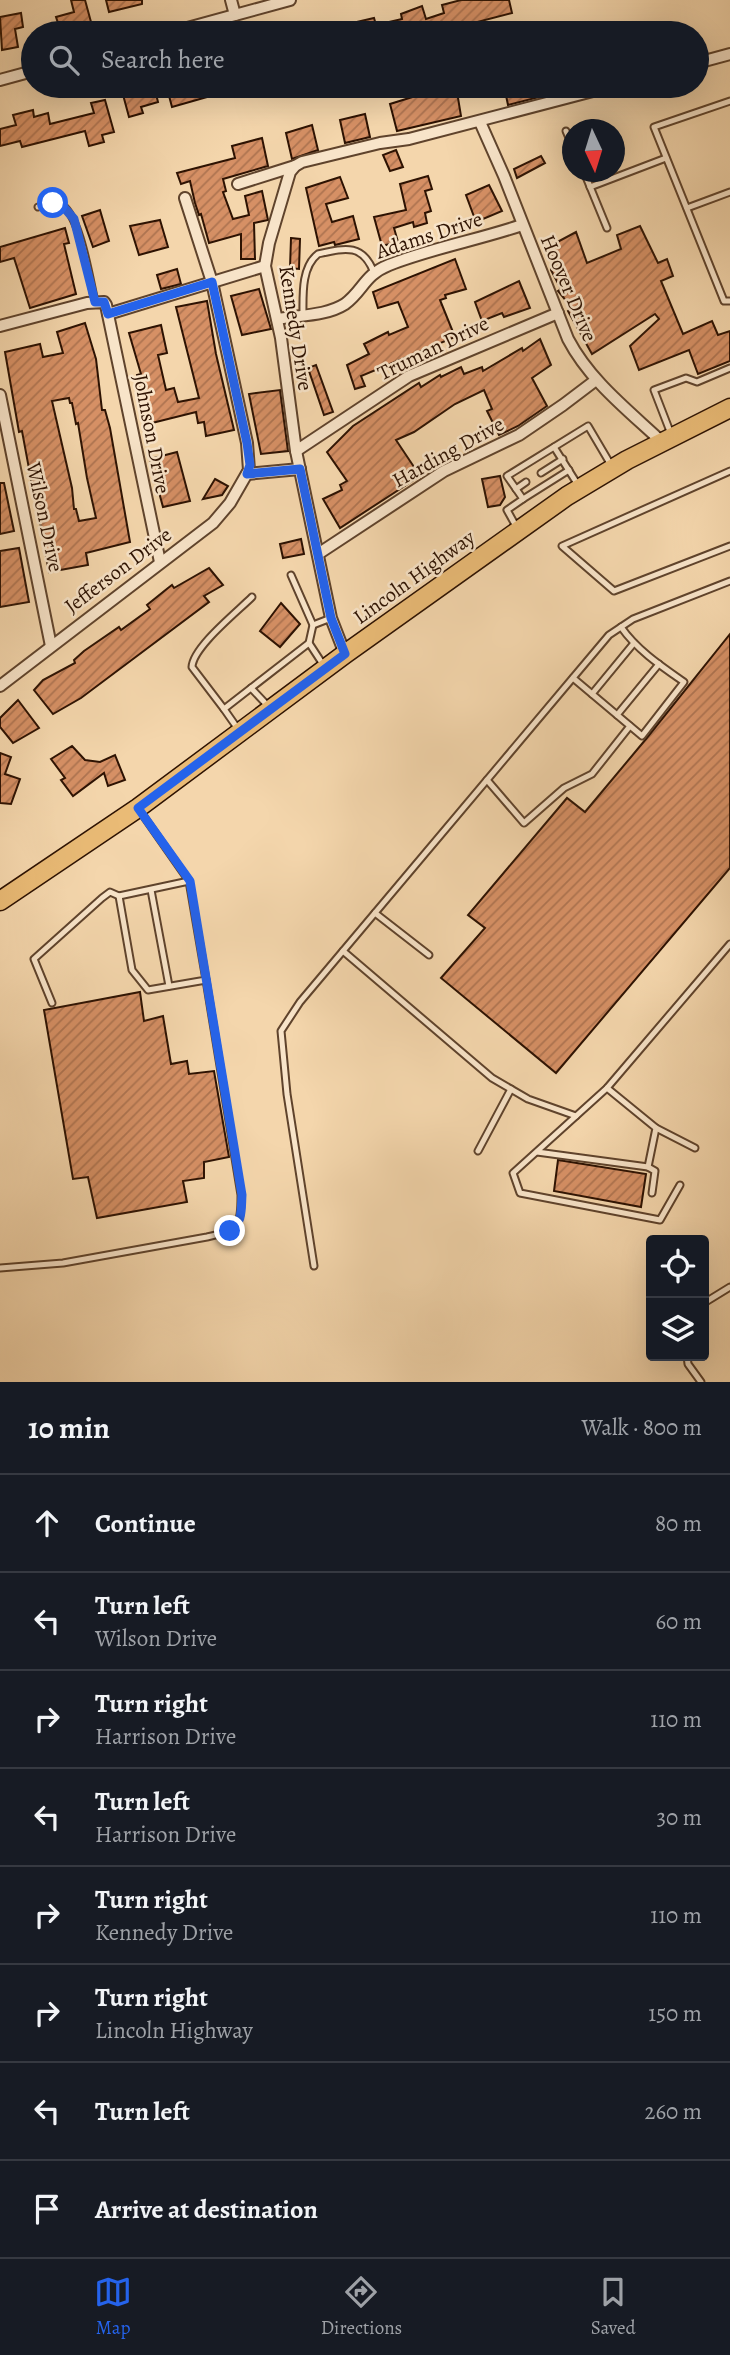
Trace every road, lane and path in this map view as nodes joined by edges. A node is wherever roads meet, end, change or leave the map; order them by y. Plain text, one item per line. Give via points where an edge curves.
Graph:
1 (231, 0) edge
2 (290, 0) edge
3 (235, 15) junction
4 (213, 21) edge
5 (730, 54) edge
6 (709, 60) edge
7 (21, 74) edge
8 (0, 80) edge
9 (568, 98) edge
10 (730, 101) edge
11 (480, 122) junction
12 (666, 158) junction
13 (295, 166) junction
14 (588, 182) edge
15 (238, 184) dead end
16 (590, 187) junction
17 (730, 192) edge
18 (185, 198) dead end
19 (38, 207) dead end
20 (687, 208) junction
21 (522, 225) junction
22 (607, 228) dead end
23 (265, 266) junction
24 (374, 272) junction
25 (212, 282) junction
26 (730, 301) edge
27 (95, 302) junction
28 (558, 313) junction
29 (108, 314) junction
30 (303, 316) junction
31 (278, 319) junction
32 (0, 326) edge
33 (730, 368) edge
34 (596, 380) junction
35 (0, 396) edge
36 (730, 408) edge
37 (667, 440) junction
38 (554, 447) junction
39 (296, 451) junction
40 (562, 459) junction
41 (613, 468) junction
42 (300, 469) junction
43 (569, 470) junction
44 (730, 471) edge
45 (541, 473) dead end
46 (247, 474) junction
47 (526, 482) dead end
48 (580, 488) junction
49 (516, 489) junction
50 (523, 499) junction
51 (518, 531) junction
52 (729, 547) edge
53 (318, 554) junction
54 (730, 555) edge
55 (160, 562) junction
56 (291, 575) dead end
57 (730, 581) edge
58 (251, 597) dead end
59 (331, 618) junction
60 (313, 625) junction
61 (621, 627) junction
62 (309, 643) junction
63 (634, 643) junction
64 (51, 646) junction
65 (345, 654) junction
66 (659, 664) junction
67 (326, 669) junction
68 (573, 678) junction
69 (0, 686) edge
70 (251, 688) junction
71 (592, 694) junction
72 (224, 709) junction
73 (271, 710) junction
74 (617, 715) junction
75 (630, 726) junction
76 (240, 732) junction
77 (487, 780) junction
78 (138, 808) junction
79 (190, 881) junction
80 (151, 890) junction
81 (119, 896) junction
82 (0, 901) edge
83 (375, 913) junction
84 (730, 944) edge
85 (343, 951) junction
86 (429, 955) dead end
87 (206, 980) junction
88 (169, 986) junction
89 (52, 1003) dead end
90 (607, 1088) junction
91 (511, 1089) junction
92 (576, 1116) junction
93 (656, 1128) junction
94 (695, 1148) dead end
95 (478, 1151) dead end
96 (537, 1152) junction
97 (648, 1167) junction
98 (680, 1185) dead end
99 (652, 1194) dead end
100 (314, 1266) dead end
101 (0, 1268) edge
102 (730, 1287) edge
103 (709, 1300) edge
104 (688, 1361) edge
105 (701, 1382) edge

1 - 3 street
2 - 3 street
3 - 4 street
5 - 6 street
7 - 8 street
9 - 11 street
10 - 12 lane via 654,127
11 - 13 street
11 - 21 street, Hoover Drive
12 - 16 lane
12 - 20 lane
13 - 15 street
13 - 23 street, Kennedy Drive via 278,208
14 - 16 lane
16 - 22 lane
17 - 20 lane
18 - 25 street
19 - 27 lane via 62,205 74,219
20 - 26 lane via 724,300
21 - 24 street, Adams Drive
21 - 28 street, Hoover Drive
23 - 25 street
23 - 31 street, Kennedy Drive
24 - 30 street, Adams Drive via 342,305
24 - 30 lane via 362,252 318,254 308,268
25 - 29 street
25 - 46 street via 247,443
27 - 29 street via 104,302
27 - 32 street
28 - 34 street, Hoover Drive via 578,357
28 - 39 street, Truman Drive via 409,376
29 - 55 street, Johnson Drive
30 - 31 street, Adams Drive
31 - 39 street, Kennedy Drive
33 - 37 lane via 697,382 686,378 654,390
34 - 37 street, Hoover Drive
34 - 53 street, Harding Drive via 528,429 444,471
35 - 64 street, Wilson Drive
36 - 37 main road, Lincoln Highway
37 - 41 main road, Lincoln Highway
38 - 40 lane
38 - 41 lane via 588,426
38 - 49 lane via 507,475
39 - 42 street, Kennedy Drive
40 - 43 lane
40 - 45 lane
41 - 48 main road, Lincoln Highway
42 - 46 street
42 - 53 street, Kennedy Drive
43 - 48 lane
43 - 50 lane
44 - 52 lane via 562,546 614,591
46 - 55 street, Jefferson Drive via 213,523
47 - 49 lane
48 - 51 main road, Lincoln Highway
49 - 50 lane
50 - 51 lane via 507,510
51 - 65 main road, Lincoln Highway
52 - 54 lane
53 - 59 street, Kennedy Drive
55 - 64 street, Jefferson Drive
56 - 60 lane
57 - 61 lane
58 - 72 lane via 192,660 192,667
59 - 60 lane
59 - 65 street, Kennedy Drive
60 - 62 lane
61 - 63 lane
61 - 68 lane
62 - 67 lane
62 - 70 lane
63 - 66 lane
63 - 71 lane
64 - 69 street, Jefferson Drive
65 - 67 main road, Lincoln Highway
66 - 74 lane
66 - 75 lane via 684,682 642,736
67 - 73 main road, Lincoln Highway
68 - 71 lane
68 - 77 lane
70 - 72 lane
70 - 73 lane
71 - 74 lane
72 - 76 lane
73 - 76 main road, Lincoln Highway
74 - 75 lane
75 - 77 lane via 592,774 564,788 524,823
76 - 78 main road, Lincoln Highway
77 - 83 lane
78 - 79 lane
78 - 82 main road, Lincoln Highway
79 - 80 lane
79 - 87 lane
80 - 81 lane
80 - 88 lane
81 - 88 lane via 132,970 148,990
81 - 89 lane via 110,892 34,959
83 - 85 lane
83 - 86 lane
84 - 90 lane
85 - 91 lane via 460,1052
85 - 100 lane via 281,1031
87 - 88 lane
87 - 101 lane via 242,1195 236,1227 142,1249
90 - 92 lane
90 - 93 lane
91 - 92 lane
91 - 95 lane
92 - 96 lane
93 - 94 lane
93 - 97 lane
96 - 97 lane
96 - 98 lane via 513,1173 520,1192 660,1220
97 - 99 lane via 655,1171
102 - 103 lane
104 - 105 lane

